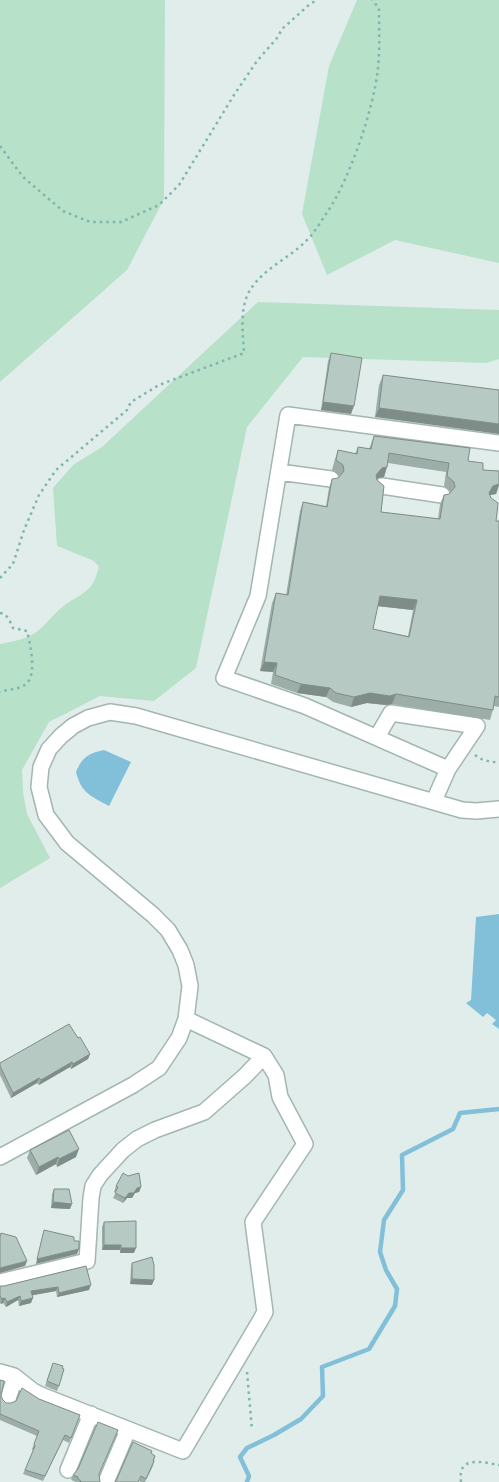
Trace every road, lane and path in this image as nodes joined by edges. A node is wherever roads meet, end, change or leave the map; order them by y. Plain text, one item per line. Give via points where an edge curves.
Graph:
1 (317, 0) edge
2 (372, 0) edge
3 (0, 146) edge
4 (499, 443) edge
5 (279, 472) junction
6 (330, 479) edge
7 (382, 486) edge
8 (442, 495) edge
9 (0, 578) edge
10 (0, 613) edge
11 (0, 692) edge
12 (377, 738) junction
13 (462, 748) junction
14 (499, 763) edge
15 (448, 769) junction
16 (434, 801) junction
17 (499, 809) edge
18 (186, 1019) junction
19 (264, 1056) junction
20 (0, 1156) edge
21 (0, 1282) edge
22 (247, 1370) dead end
23 (0, 1372) edge
24 (16, 1377) junction
25 (8, 1399) dead end
26 (91, 1414) junction
27 (128, 1430) junction
28 (252, 1430) dead end
29 (499, 1464) edge
30 (68, 1470) dead end
31 (106, 1482) edge
32 (461, 1482) edge

1 - 3 path via 282,29 257,61 179,184 159,204 121,222 90,222 63,211 23,177
2 - 9 path via 379,8 378,68 365,125 346,178 329,210 306,241 258,279 247,296 243,319 244,352 159,385 131,402 127,410 56,470 39,495 13,564
4 - 5 street via 288,415
5 - 6 street
5 - 12 street via 258,596 224,678 305,706
7 - 8 street
10 - 11 path via 9,618 13,628 27,631 32,661 27,683
12 - 13 street via 391,713 477,726
12 - 15 street
13 - 14 path via 483,760
13 - 15 street
15 - 16 street
16 - 17 street via 469,811
16 - 18 street via 136,716 110,712 88,718 61,736 49,749 41,767 39,788 46,815 66,843 168,930 186,965 190,986
18 - 19 street
18 - 20 street via 179,1038 158,1068 133,1085
19 - 21 street via 204,1112 137,1139 104,1170 92,1191 87,1260
19 - 27 street via 276,1075 280,1097 305,1144 253,1222 265,1312 183,1451
22 - 28 path
23 - 24 street
24 - 25 street
24 - 26 street via 33,1391
26 - 27 street
26 - 30 street
27 - 31 street
29 - 32 path via 473,1460 460,1475

